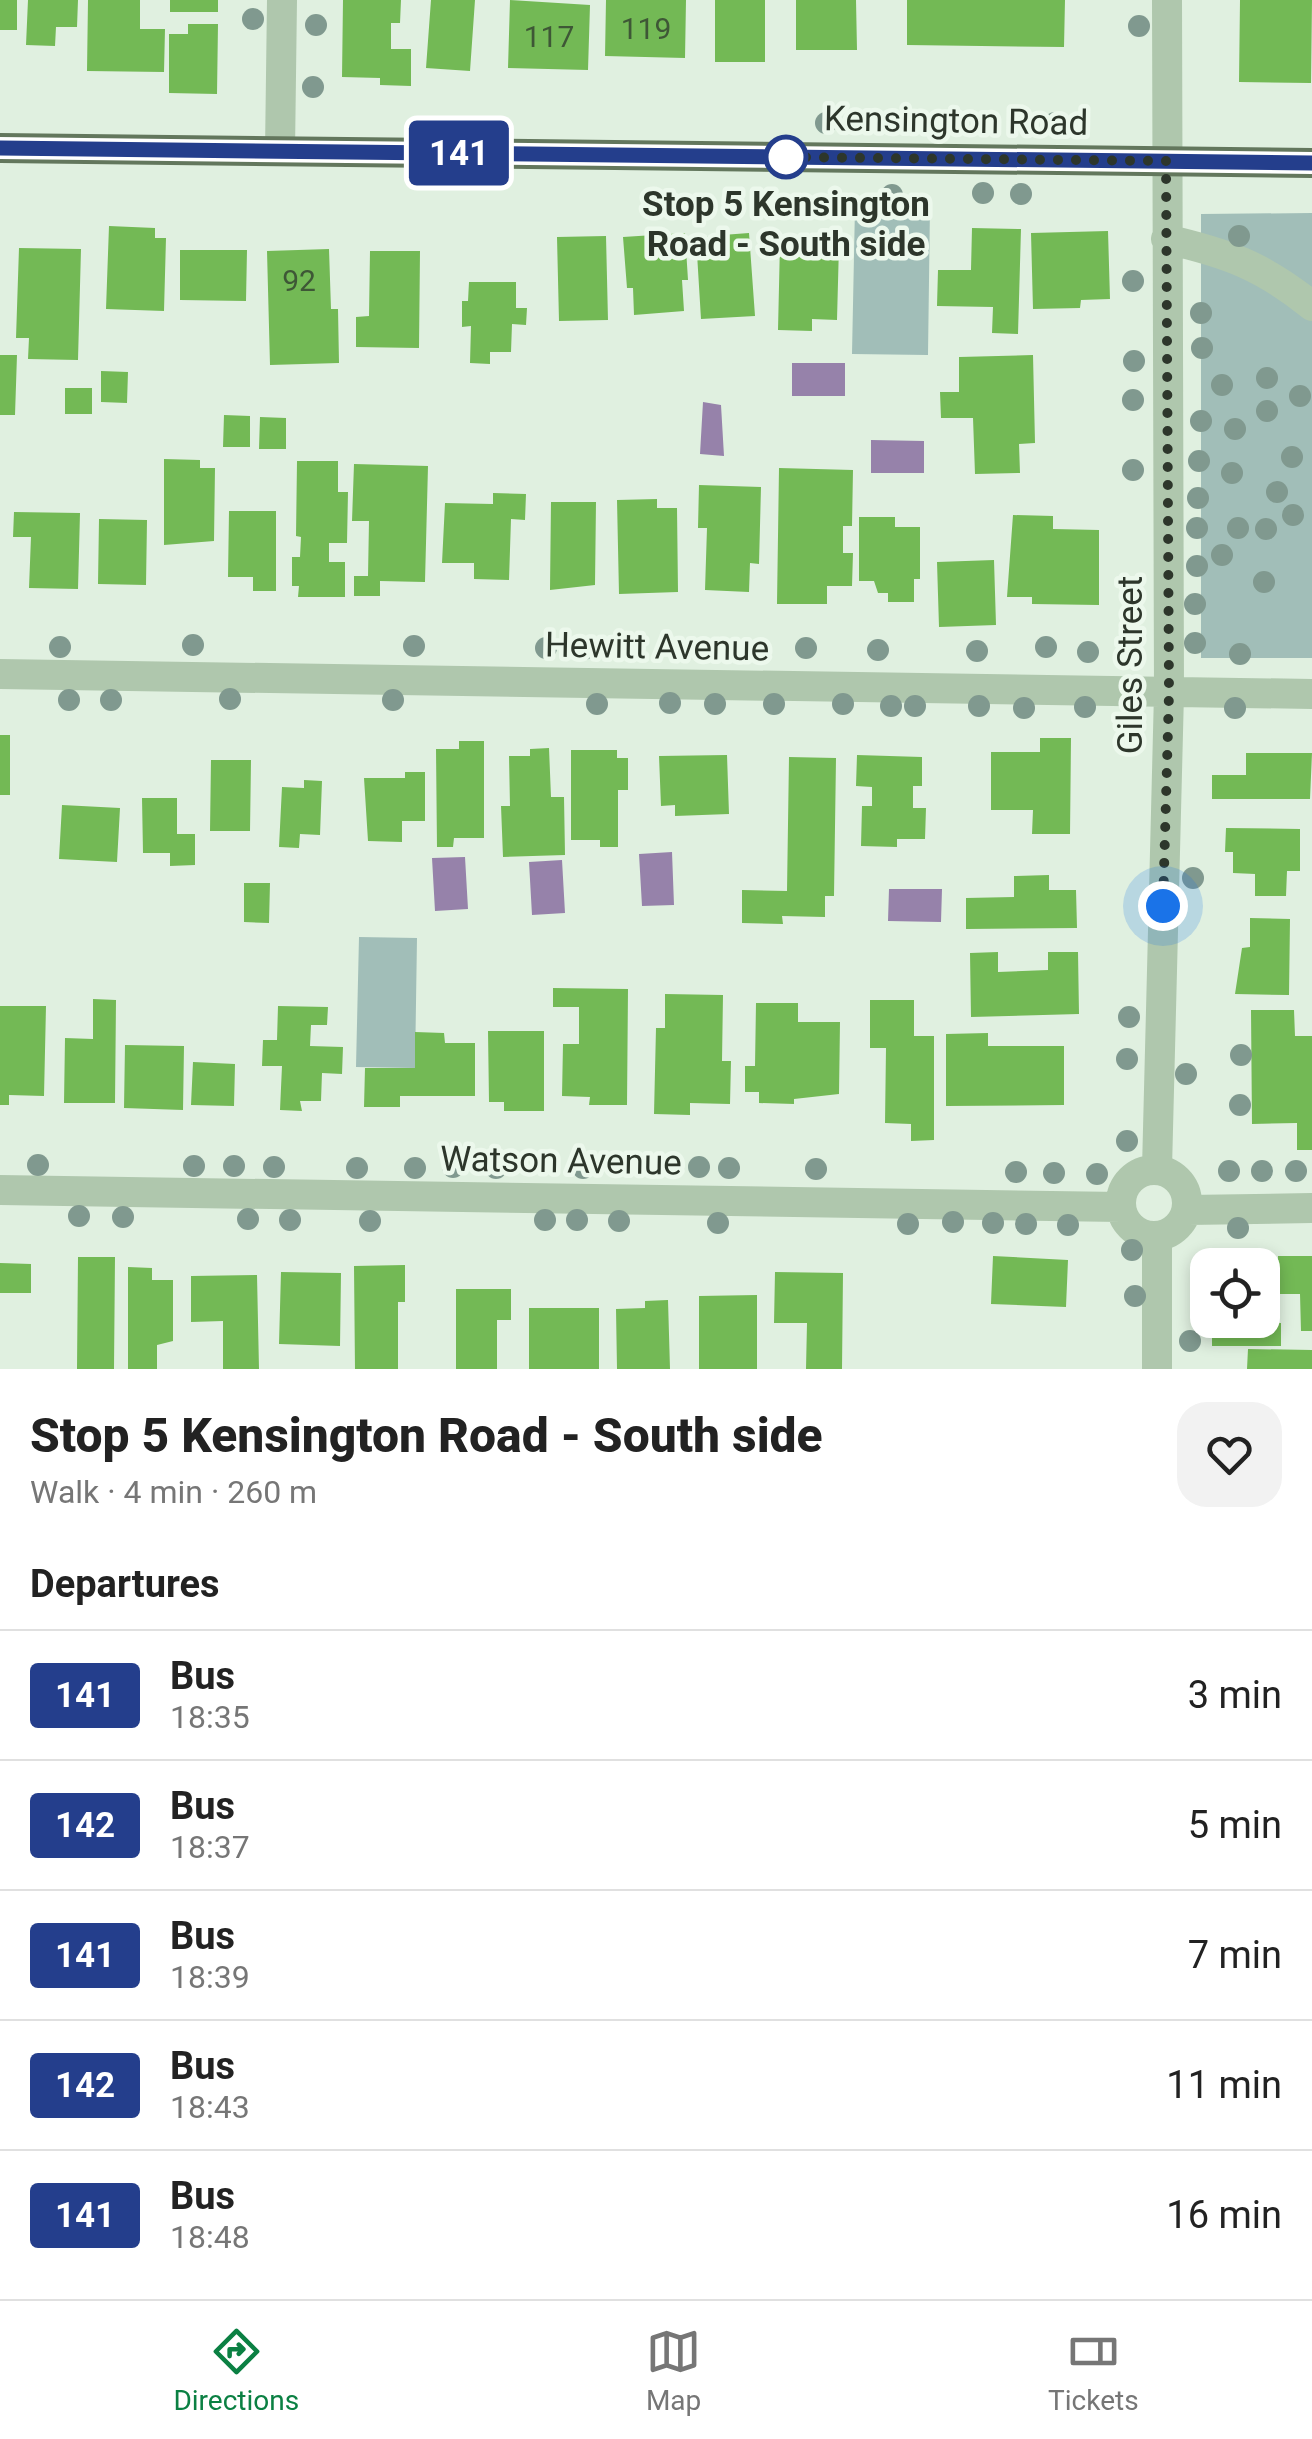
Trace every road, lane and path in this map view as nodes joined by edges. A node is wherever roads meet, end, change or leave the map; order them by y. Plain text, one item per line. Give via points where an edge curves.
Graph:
1 (282, 0) edge
2 (1167, 0) edge
3 (0, 148) edge
4 (280, 152) junction
5 (1166, 161) junction
6 (1312, 163) edge
7 (1166, 239) junction
8 (1312, 306) edge
9 (0, 674) edge
10 (1169, 693) junction
11 (1312, 694) edge
12 (1156, 1170) junction
13 (0, 1190) edge
14 (1121, 1207) junction
15 (1312, 1208) edge
16 (1188, 1210) junction
17 (1157, 1236) junction
18 (1156, 1369) edge

1 - 4 street
2 - 5 street, Giles Street
3 - 4 main road, Kensington Road
4 - 5 main road, Kensington Road
5 - 6 main road, Kensington Road
5 - 7 street, Giles Street
7 - 8 street via 1226,253 1274,275
7 - 10 street, Giles Street
9 - 10 street, Hewitt Avenue
10 - 11 street, Hewitt Avenue
10 - 12 street, Giles Street
12 - 14 street via 1126,1184
12 - 16 street via 1184,1187
13 - 14 street, Watson Avenue
14 - 17 street via 1131,1227
15 - 16 street
16 - 17 street via 1178,1226
17 - 18 street

